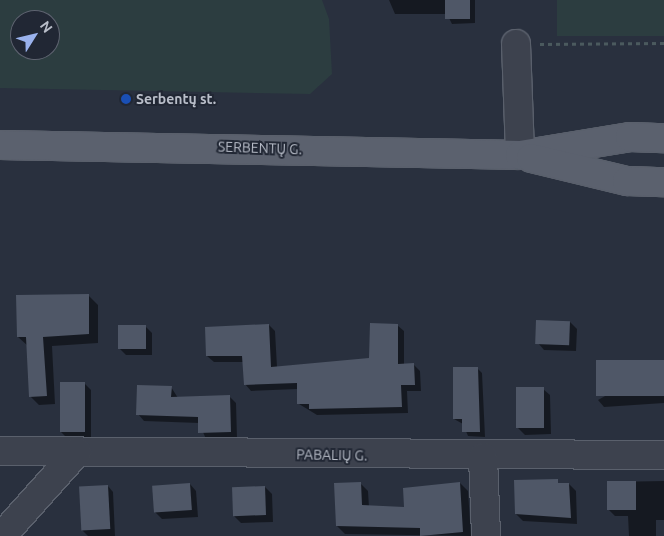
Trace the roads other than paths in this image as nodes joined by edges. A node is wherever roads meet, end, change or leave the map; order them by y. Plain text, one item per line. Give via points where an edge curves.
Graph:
1 (516, 44) road end
2 (664, 138) edge
3 (0, 145) edge
4 (520, 155) junction
5 (664, 182) edge
6 (0, 451) edge
7 (77, 452) junction
8 (664, 455) edge
9 (483, 457) junction
10 (2, 536) edge
11 (486, 536) edge

1 - 4 street
2 - 4 main road, SERBENTŲ G. via 630,137
3 - 4 main road, SERBENTŲ G.
4 - 5 main road, SERBENTŲ G. via 627,181
6 - 7 street, PABALIŲ G.
7 - 9 street, PABALIŲ G.
7 - 10 street
8 - 9 street, PABALIŲ G.
9 - 11 street

